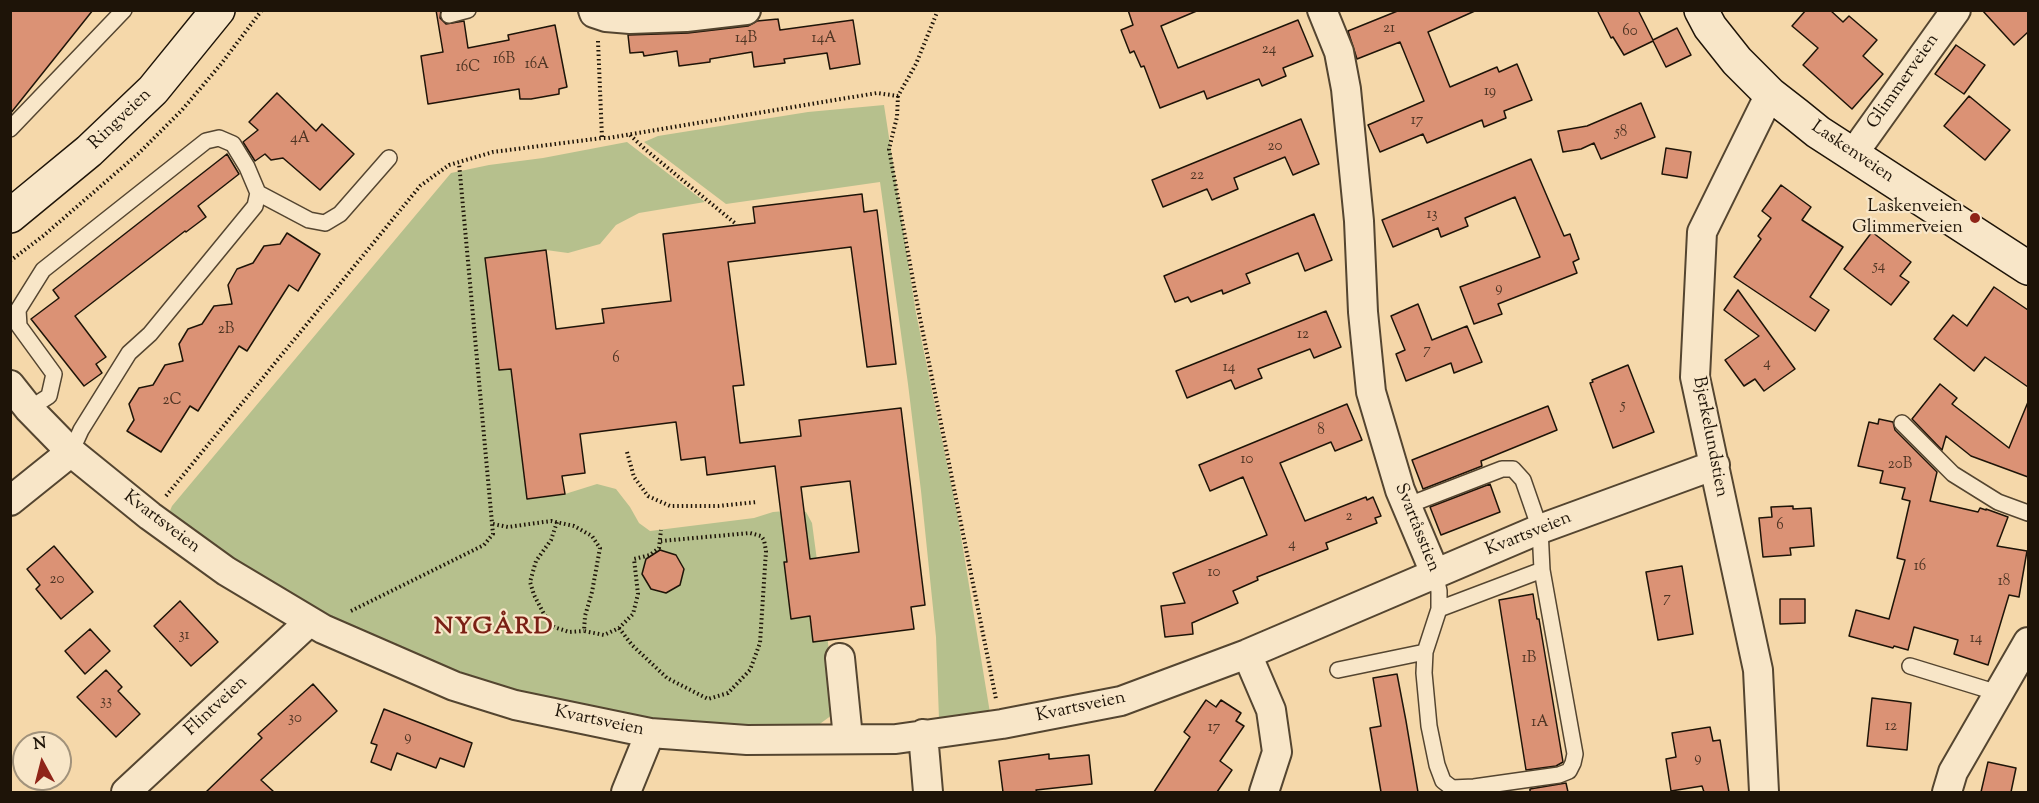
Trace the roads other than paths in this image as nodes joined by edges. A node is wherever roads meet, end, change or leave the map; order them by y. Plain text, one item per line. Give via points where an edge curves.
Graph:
1 (124, 10) edge
2 (218, 10) edge
3 (468, 10) edge
4 (746, 10) edge
5 (1322, 10) edge
6 (1701, 10) edge
7 (1956, 10) edge
8 (594, 12) edge
9 (449, 15) dead end
10 (1770, 94) junction
11 (10, 129) edge
12 (1853, 154) junction
13 (389, 158) dead end
14 (258, 193) junction
15 (10, 216) edge
16 (2028, 268) edge
17 (10, 385) edge
18 (29, 409) junction
19 (1902, 423) dead end
20 (71, 452) junction
21 (1715, 465) junction
22 (10, 501) edge
23 (1406, 506) junction
24 (2028, 513) edge
25 (1540, 529) junction
26 (1542, 570) junction
27 (1435, 573) junction
28 (1439, 609) junction
29 (316, 625) junction
30 (2028, 642) edge
31 (1425, 652) junction
32 (1247, 654) junction
33 (840, 658) dead end
34 (1910, 666) dead end
35 (1338, 670) dead end
36 (1998, 693) junction
37 (650, 733) junction
38 (923, 734) junction
39 (848, 738) junction
40 (126, 792) edge
41 (626, 792) edge
42 (928, 792) edge
43 (1264, 792) edge
44 (1764, 792) edge
45 (1947, 792) edge

1 - 11 lane
2 - 15 street, Ringveien via 153,90
3 - 9 lane
4 - 8 street via 630,19
5 - 23 street, Svartåsstien via 1340,52 1346,89 1371,392
6 - 10 street, Laskenveien via 1737,61
7 - 12 street, Glimmerveien
10 - 12 street, Laskenveien
10 - 21 street, Bjerkelundstien via 1702,232 1695,377
12 - 16 street, Laskenveien
13 - 14 lane via 340,214 325,223 309,220
14 - 18 lane via 234,144 219,138 206,141 43,270 18,310 19,326 54,374 49,396
14 - 20 lane via 255,206 150,334 129,353
17 - 18 street, Kvartsveien
18 - 20 street, Kvartsveien
19 - 24 lane via 1953,474 1998,502
20 - 22 street
20 - 29 street, Kvartsveien via 226,571
21 - 25 street, Kvartsveien
21 - 44 street, Bjerkelundstien via 1758,670
23 - 25 lane, Svartåsstien via 1502,469 1513,469 1523,480
23 - 27 street, Svartåsstien
25 - 26 lane, Svartåsstien
25 - 27 street, Kvartsveien
26 - 28 lane
26 - 31 lane, Svartåsstien via 1575,754 1569,771 1474,787 1452,788 1443,782 1429,726
27 - 28 lane, Svartåsstien
27 - 32 street, Kvartsveien
28 - 31 lane, Svartåsstien
29 - 37 street, Kvartsveien via 454,686 515,705
29 - 40 street, Flintveien
30 - 36 street
31 - 35 lane
32 - 38 street, Kvartsveien via 1121,701 1002,724
32 - 43 street via 1271,710 1277,752
33 - 39 street
34 - 36 lane
36 - 45 street via 1953,772
37 - 39 street, Kvartsveien via 747,741
37 - 41 street
38 - 39 street, Kvartsveien via 896,739
38 - 42 street

